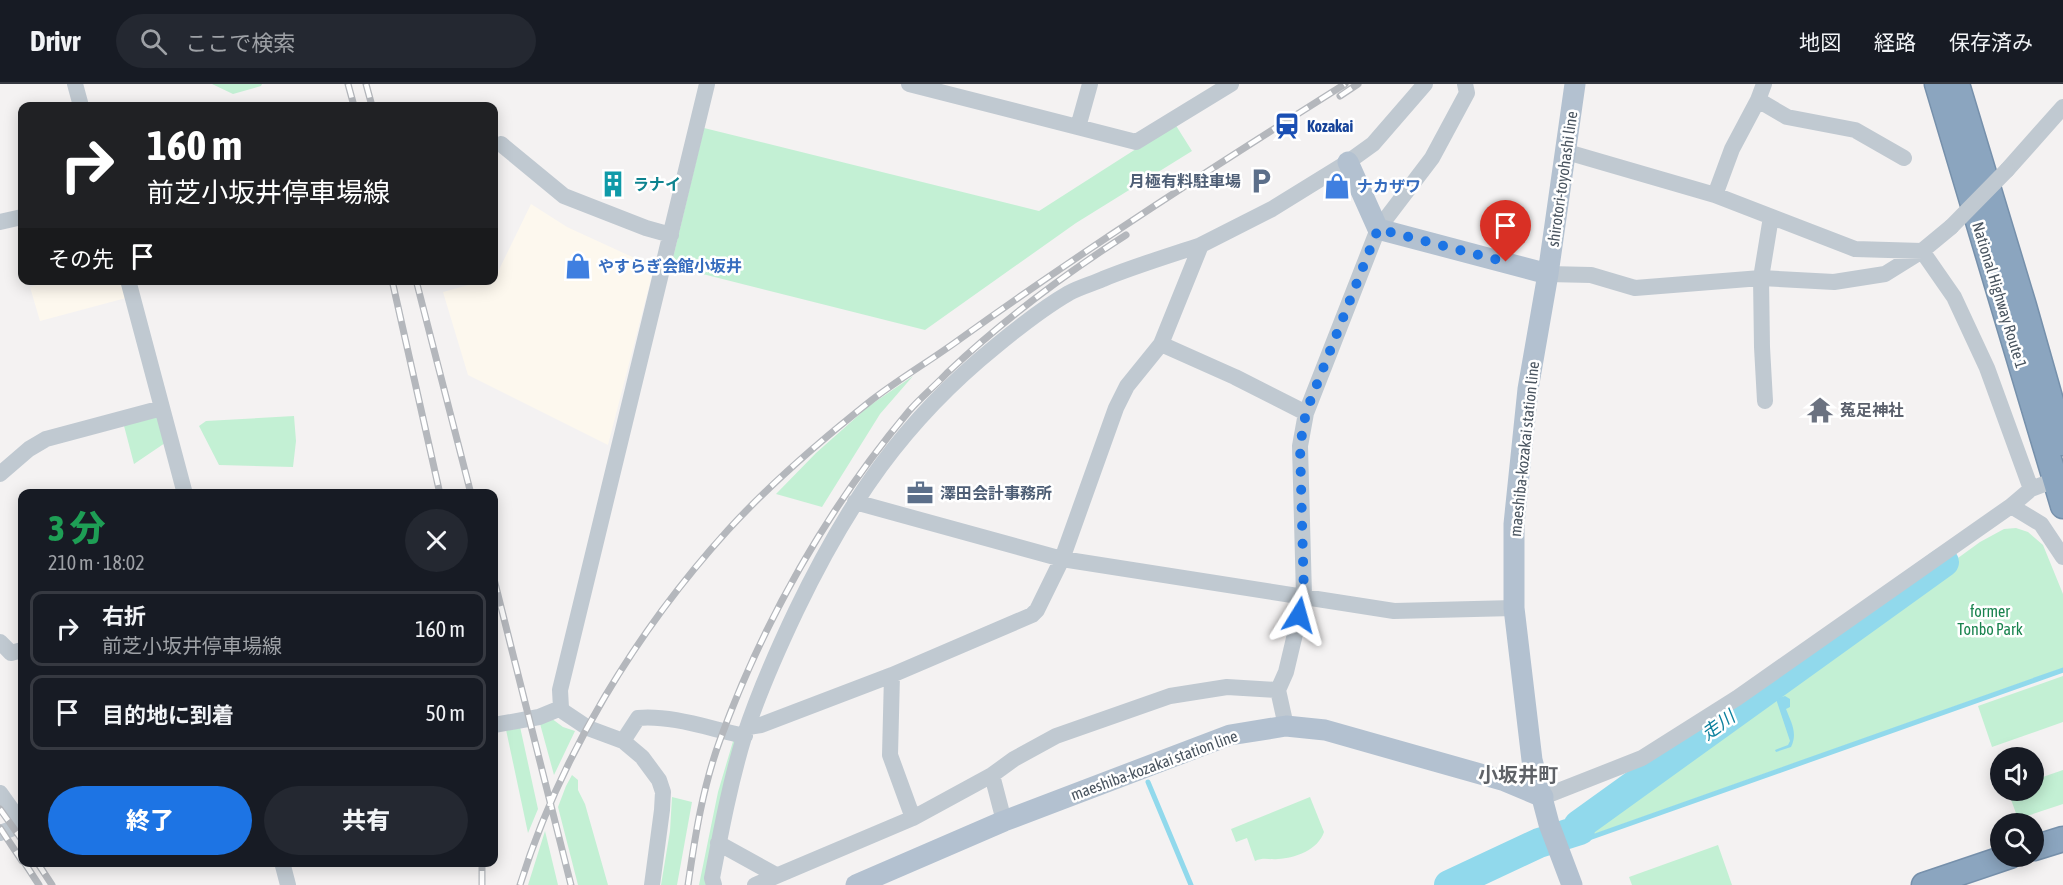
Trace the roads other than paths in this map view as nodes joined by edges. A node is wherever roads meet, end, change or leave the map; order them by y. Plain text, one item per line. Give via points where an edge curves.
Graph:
1 (75, 84) edge
2 (707, 84) edge
3 (909, 84) edge
4 (1090, 84) edge
5 (1231, 84) edge
6 (1425, 84) edge
7 (1465, 84) edge
8 (1575, 84) edge
9 (1764, 84) edge
10 (1937, 84) edge
11 (1957, 84) edge
12 (1758, 100) junction
13 (80, 102) edge
14 (2063, 106) edge
15 (1078, 127) junction
16 (501, 144) dead end
17 (1567, 152) junction
18 (1904, 158) dead end
19 (1348, 162) junction
20 (1714, 195) junction
21 (1771, 217) junction
22 (18, 218) edge
23 (0, 222) edge
24 (1378, 229) junction
25 (671, 235) junction
26 (1201, 245) junction
27 (1922, 251) junction
28 (1548, 274) junction
29 (1761, 278) junction
30 (129, 285) edge
31 (1161, 344) junction
32 (1765, 401) dead end
33 (162, 408) junction
34 (1306, 412) junction
35 (2063, 443) edge
36 (0, 474) edge
37 (2059, 478) edge
38 (184, 489) edge
39 (2031, 489) junction
40 (855, 502) junction
41 (2011, 506) junction
42 (2063, 506) edge
43 (2063, 557) edge
44 (1062, 558) junction
45 (1304, 596) junction
46 (1514, 608) junction
47 (0, 642) edge
48 (18, 651) edge
49 (892, 675) junction
50 (1278, 690) junction
51 (561, 708) junction
52 (498, 724) edge
53 (1286, 726) junction
54 (746, 732) junction
55 (623, 741) junction
56 (992, 775) junction
57 (0, 793) edge
58 (1543, 797) junction
59 (913, 818) junction
60 (18, 819) edge
61 (1004, 821) junction
62 (18, 826) edge
63 (0, 833) edge
64 (2063, 839) edge
65 (718, 843) junction
66 (2044, 845) edge
67 (1990, 863) edge
68 (283, 867) edge
69 (776, 875) junction
70 (288, 885) edge
71 (652, 885) edge
72 (714, 885) edge
73 (755, 885) edge
74 (856, 885) edge
75 (1572, 885) edge
76 (1924, 885) edge

1 - 13 street
2 - 25 street
3 - 15 street
4 - 15 street
5 - 15 street via 1136,142
6 - 19 street via 1373,144
7 - 24 street via 1467,93 1432,158
8 - 17 main road, shirotori-toyohashi line
9 - 12 street
10 - 37 highway, National Highway Route 1
11 - 35 highway, National Highway Route 1
12 - 18 street via 1787,117 1855,130
12 - 20 street
14 - 27 street, bridge via 2007,170
16 - 25 street via 564,196
17 - 20 street
17 - 28 main road, shirotori-toyohashi line
19 - 24 main road
19 - 26 street via 1272,209
20 - 21 street
21 - 27 street via 1856,249
21 - 29 street
22 - 23 street
24 - 28 main road
24 - 34 street
25 - 51 street via 562,680
26 - 31 street
26 - 40 street via 1071,292 1024,323 963,373 917,419
27 - 29 street via 1885,274 1834,282
27 - 39 street via 1954,297 1982,358
28 - 29 street via 1592,275 1635,288
28 - 46 main road, maeshiba-kozakai station line via 1526,412 1514,524
29 - 32 street
30 - 33 street
31 - 34 street
31 - 44 street via 1127,386 1116,408
33 - 36 street via 46,439
33 - 38 street
34 - 45 street via 1300,446
37 - 39 street
37 - 42 highway, National Highway Route 1
39 - 41 street
40 - 44 street
40 - 54 street via 820,561 789,626
41 - 43 street via 2041,524
41 - 58 street via 1737,698 1642,758
44 - 45 street
44 - 49 street via 1032,615
45 - 46 street via 1394,611
45 - 50 street
46 - 58 main road, maeshiba-kozakai station line via 1533,760
47 - 48 street via 11,653
49 - 54 street
49 - 59 street via 890,755
50 - 53 street
50 - 56 street via 1227,687 1170,696 1056,736
51 - 52 street via 539,717
51 - 55 street via 588,728
53 - 58 main road, maeshiba-kozakai station line via 1362,739
53 - 61 main road, maeshiba-kozakai station line via 1230,735
54 - 55 street via 648,717 638,718
54 - 65 street
55 - 71 street via 642,756 663,792
56 - 59 street
56 - 61 street
57 - 60 street
58 - 75 main road via 1557,850
59 - 69 street
61 - 74 main road, maeshiba-kozakai station line
62 - 63 street
64 - 66 highway
65 - 69 street
65 - 72 street
67 - 76 highway
68 - 70 street
69 - 73 street

